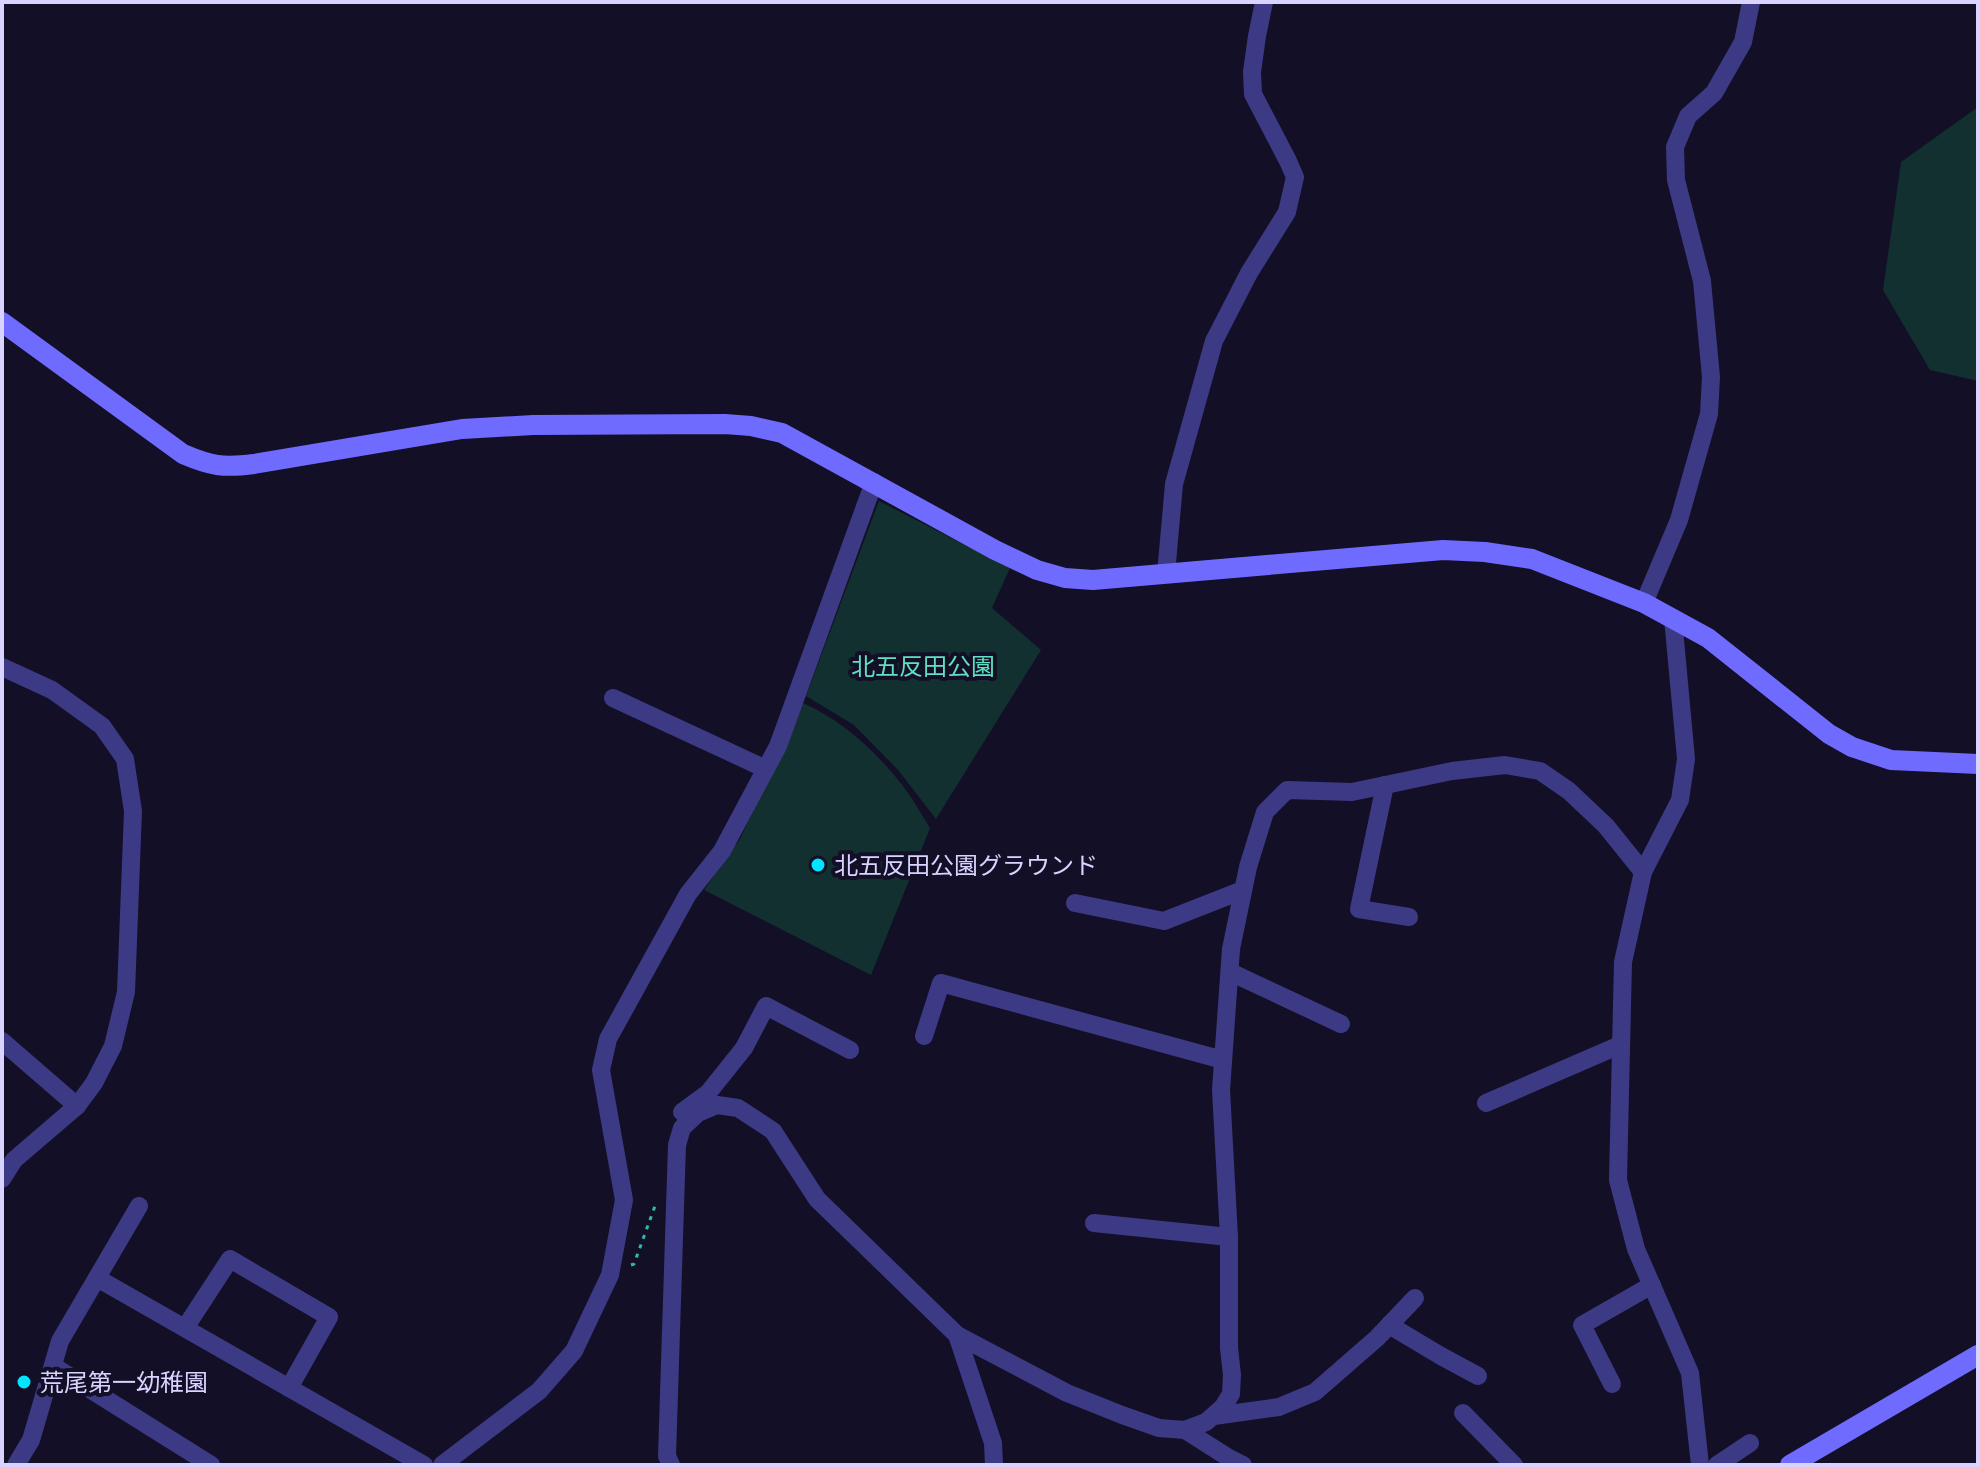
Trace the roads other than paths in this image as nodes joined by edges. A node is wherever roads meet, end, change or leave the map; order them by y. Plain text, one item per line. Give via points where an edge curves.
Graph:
1 (1264, 2) edge
2 (1751, 2) edge
3 (3, 329) edge
4 (874, 482) junction
5 (1166, 574) junction
6 (1644, 603) junction
7 (1673, 618) junction
8 (2, 667) edge
9 (613, 698) dead end
10 (1978, 764) edge
11 (766, 769) junction
12 (1385, 785) junction
13 (1643, 872) junction
14 (1243, 890) junction
15 (1075, 903) dead end
16 (1409, 917) dead end
17 (1230, 972) junction
18 (1341, 1024) dead end
19 (924, 1036) dead end
20 (2, 1041) edge
21 (1620, 1045) junction
22 (850, 1050) dead end
23 (1223, 1060) junction
24 (1486, 1103) dead end
25 (77, 1106) junction
26 (679, 1138) junction
27 (2, 1179) edge
28 (139, 1206) dead end
29 (1094, 1223) dead end
30 (1229, 1237) junction
31 (97, 1278) junction
32 (1652, 1285) junction
33 (1415, 1298) dead end
34 (1389, 1325) junction
35 (185, 1328) junction
36 (957, 1335) junction
37 (1978, 1355) edge
38 (53, 1366) junction
39 (1478, 1376) dead end
40 (1612, 1384) dead end
41 (289, 1388) junction
42 (1463, 1413) dead end
43 (1214, 1416) junction
44 (1185, 1430) junction
45 (1750, 1443) dead end
46 (17, 1465) edge
47 (211, 1465) edge
48 (424, 1465) edge
49 (442, 1465) edge
50 (671, 1465) edge
51 (994, 1465) edge
52 (1243, 1465) edge
53 (1514, 1465) edge
54 (1700, 1465) edge
55 (1717, 1465) edge
56 (1790, 1465) edge

1 - 5 street via 1253,94 1295,177 1287,212 1214,341 1174,484
2 - 6 street via 1743,42 1714,93 1688,116 1675,147 1676,180 1702,281 1709,414 1679,520
3 - 4 street via 183,454 208,464 233,467 462,429 725,424 782,433
4 - 5 street via 1037,570 1093,580
4 - 11 street
5 - 6 street via 1443,550 1485,552 1532,559
6 - 7 street
7 - 10 street via 1708,638 1852,747 1891,760
7 - 13 street via 1686,759 1680,800
8 - 25 street via 52,690 102,726 125,759 133,811 126,992 113,1046
9 - 11 street
11 - 49 street via 722,851 688,894 608,1039 601,1070 624,1200 610,1275 574,1351 539,1391
12 - 13 street via 1505,765 1540,771 1606,826
12 - 14 street via 1352,792 1287,790 1265,812
12 - 16 street via 1359,909
13 - 21 street via 1623,962
14 - 15 street via 1164,921
14 - 17 street
17 - 18 street
17 - 23 street
19 - 23 street via 941,983
20 - 25 street
21 - 24 street
21 - 32 street via 1618,1180 1636,1249
22 - 26 street via 766,1006 744,1048 708,1093 683,1111 672,1131
23 - 30 street
25 - 27 street via 14,1160
26 - 36 street via 698,1113 717,1105 738,1108 773,1131 817,1199
26 - 50 street via 667,1456
28 - 31 street
29 - 30 street
30 - 43 street via 1231,1394
31 - 35 street
31 - 38 street via 60,1341
32 - 40 street via 1582,1325
32 - 54 street via 1690,1373
33 - 34 street
34 - 39 street
34 - 43 street via 1315,1392 1279,1407
35 - 41 street
35 - 41 street via 230,1259 329,1317
36 - 44 street via 1067,1393 1159,1428
36 - 51 street via 993,1443
37 - 56 street
38 - 46 street via 31,1440
38 - 47 street
41 - 48 street
42 - 53 street
43 - 44 street
44 - 52 street
45 - 55 street

